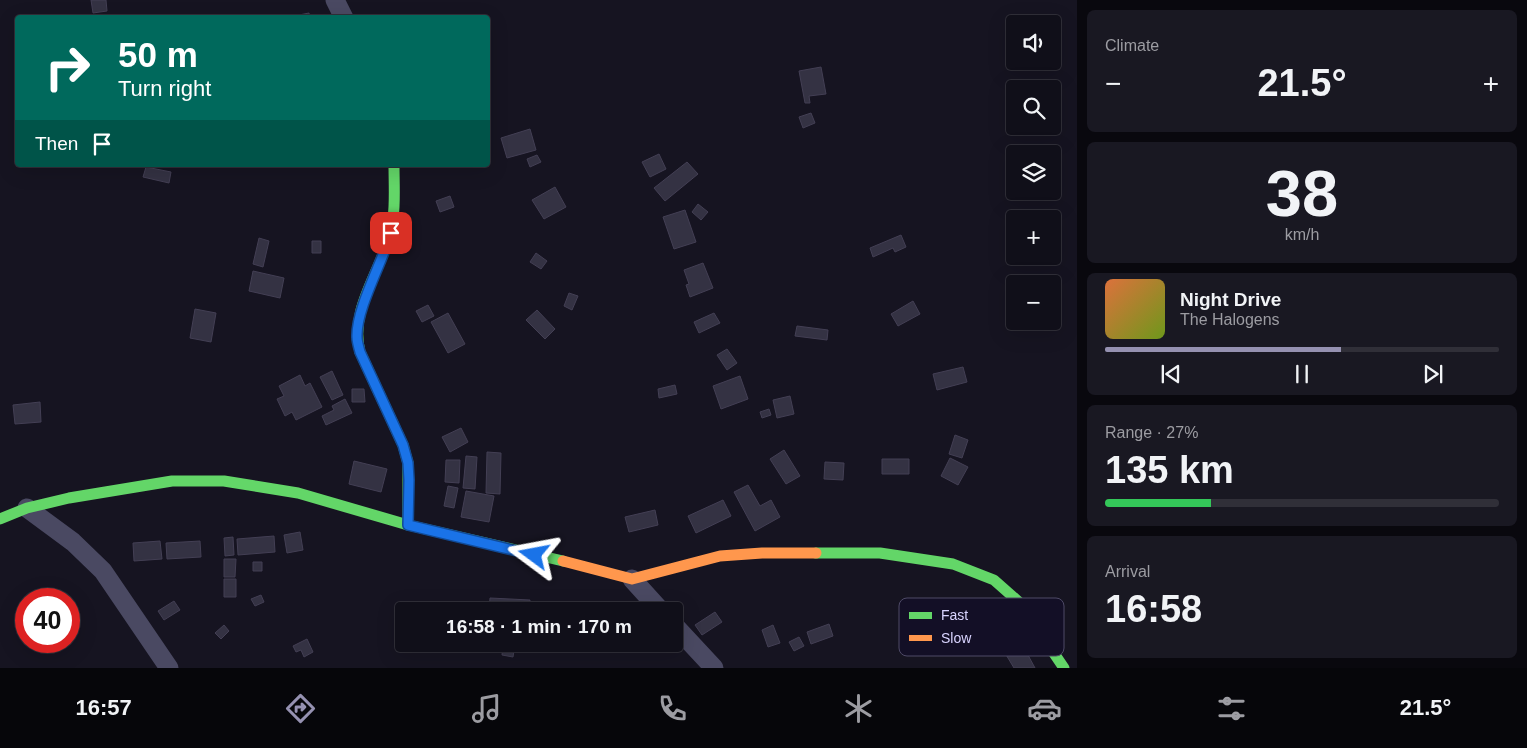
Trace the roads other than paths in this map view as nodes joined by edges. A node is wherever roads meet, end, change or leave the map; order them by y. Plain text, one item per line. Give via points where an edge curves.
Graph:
1 (335, 0) edge
2 (342, 15) edge
3 (394, 167) edge
4 (27, 508) junction
5 (0, 519) edge
6 (408, 525) junction
7 (632, 580) junction
8 (1014, 598) edge
9 (653, 602) edge
10 (683, 635) edge
11 (1056, 656) edge
12 (169, 668) edge
13 (714, 668) edge
14 (1064, 668) edge

1 - 2 street
3 - 6 street via 391,233 366,296 357,338 360,352 403,445 408,463
4 - 5 street
4 - 6 street via 172,481 224,481 298,494
4 - 12 street via 73,542 103,571
6 - 7 street
7 - 8 street via 720,556 880,553 953,564 994,580
7 - 9 street
10 - 13 street
11 - 14 street

